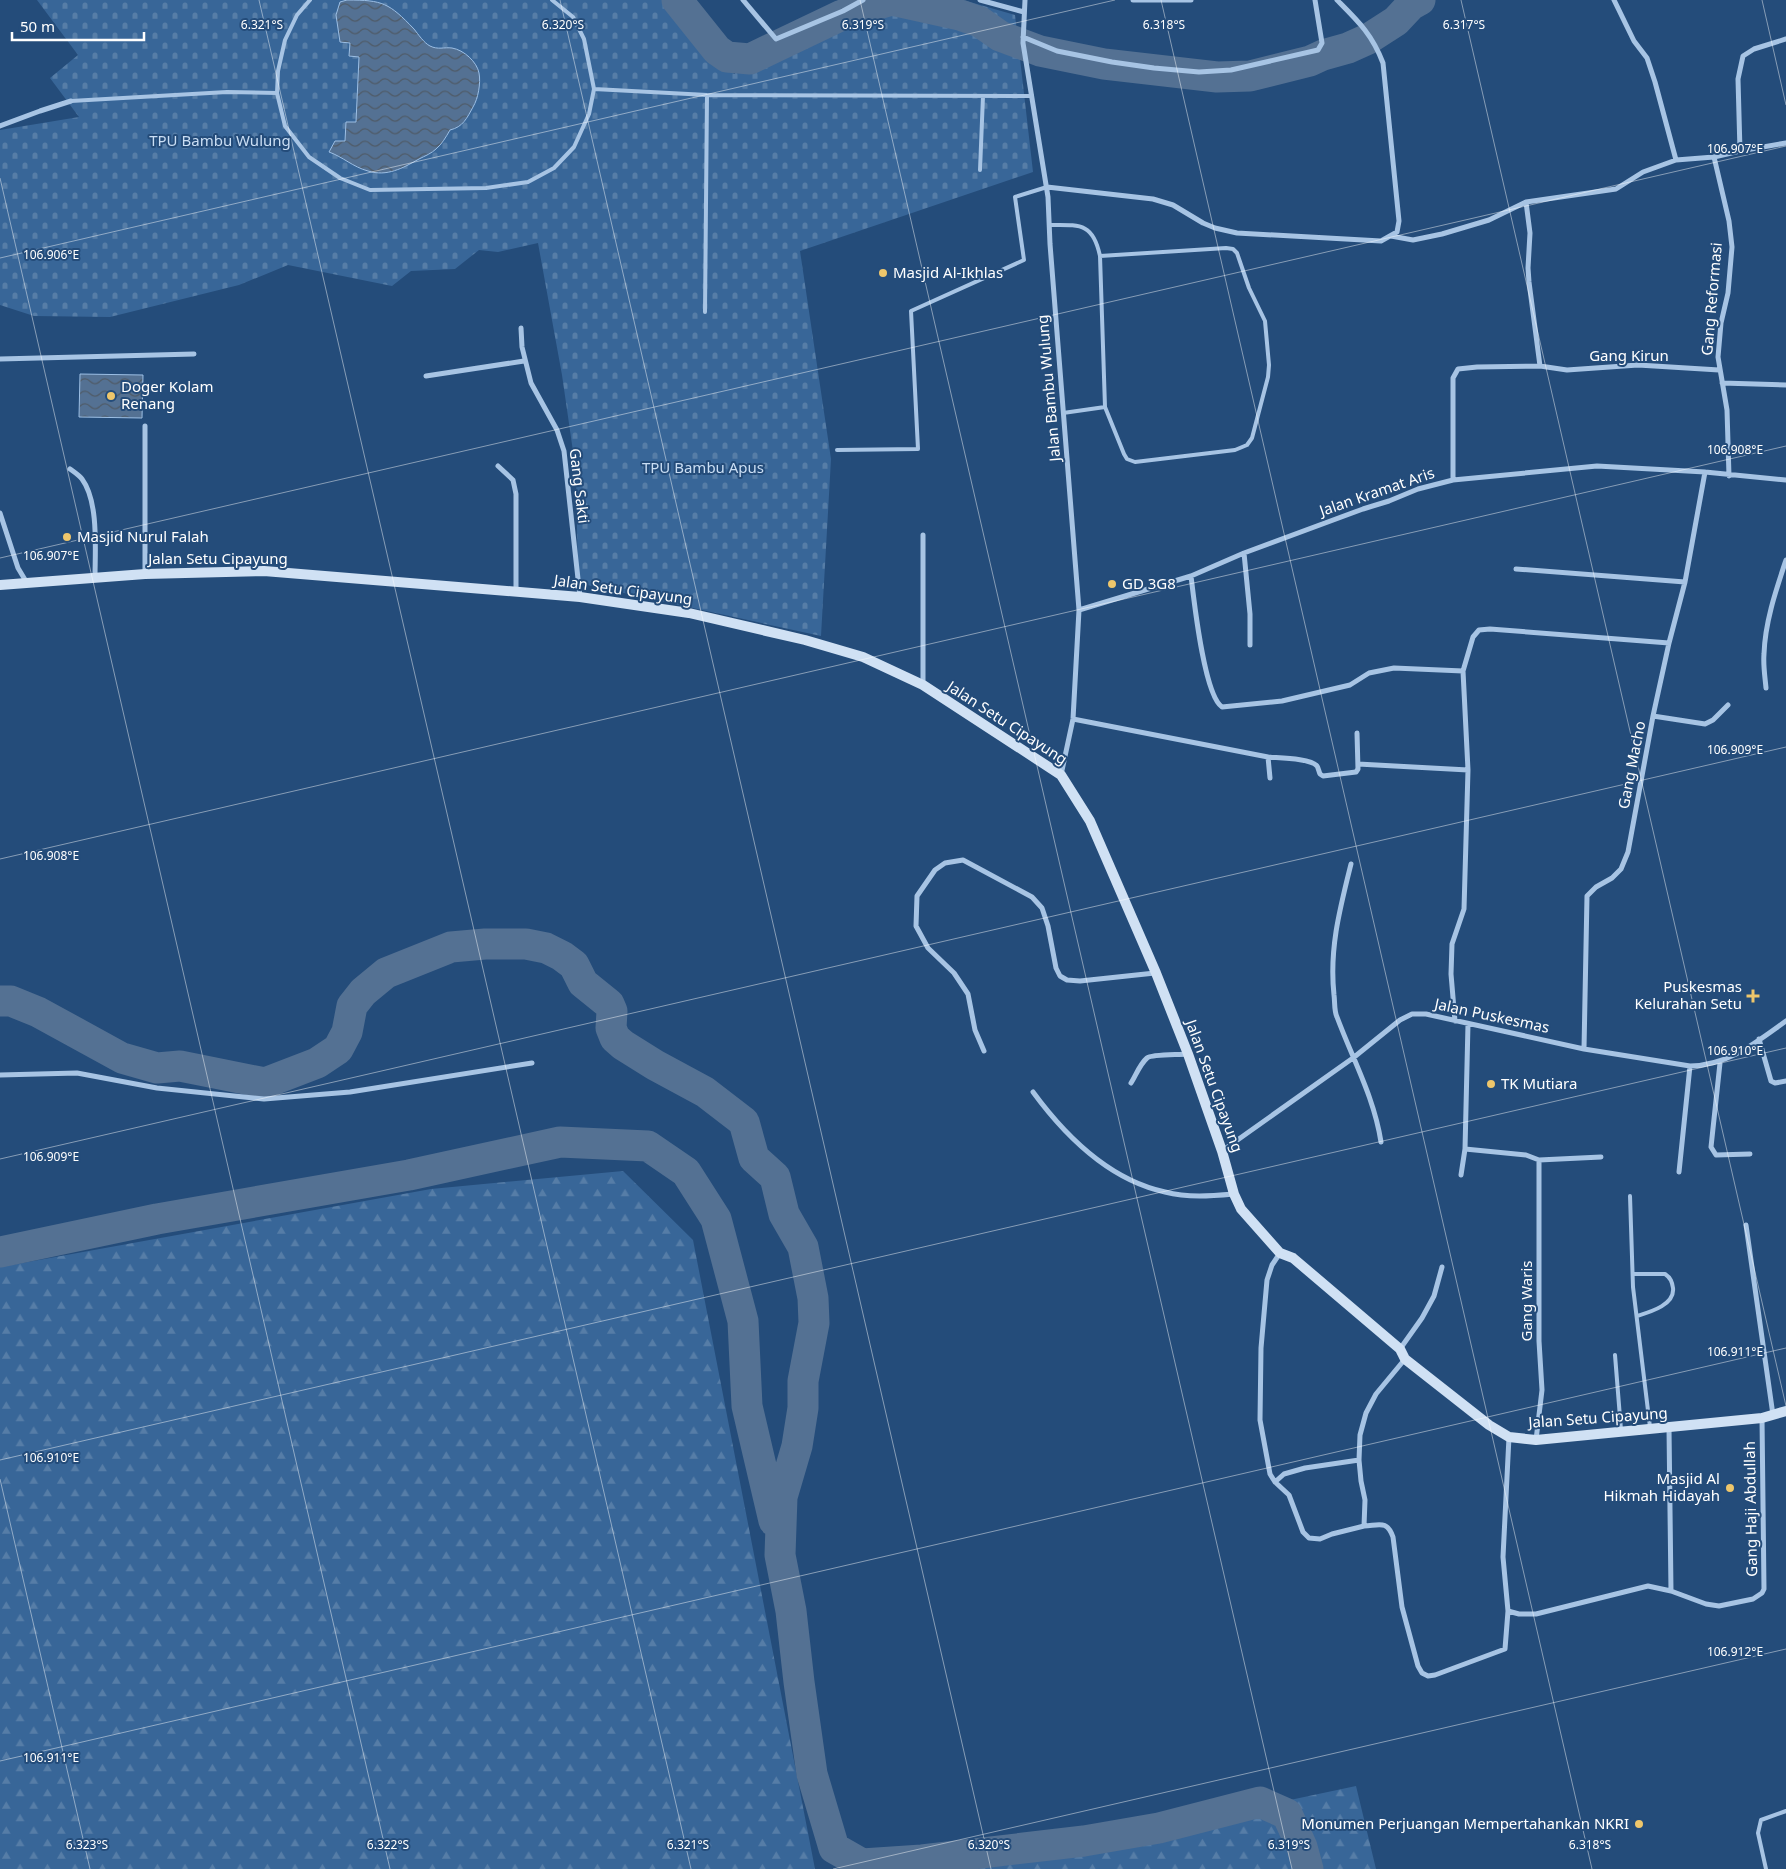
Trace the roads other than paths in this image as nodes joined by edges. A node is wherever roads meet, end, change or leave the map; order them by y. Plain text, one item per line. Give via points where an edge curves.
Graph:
1 (310, 0) edge
2 (552, 0) edge
3 (743, 0) edge
4 (863, 0) edge
5 (980, 0) edge
6 (1025, 0) edge
7 (1134, 0) edge
8 (1191, 0) edge
9 (1315, 0) edge
10 (1337, 0) edge
11 (1614, 0) edge
12 (1024, 12) junction
13 (1786, 39) edge
14 (1023, 40) junction
15 (594, 89) junction
16 (277, 93) junction
17 (707, 95) junction
18 (983, 96) junction
19 (1032, 96) junction
20 (72, 101) joint
21 (0, 126) edge
22 (1786, 143) edge
23 (1740, 151) junction
24 (1714, 156) junction
25 (1676, 160) junction
26 (980, 170) dead end
27 (1047, 187) junction
28 (1526, 202) junction
29 (1049, 225) junction
30 (1391, 236) junction
31 (1100, 256) junction
32 (706, 312) dead end
33 (521, 328) dead end
34 (194, 354) dead end
35 (0, 359) edge
36 (524, 361) junction
37 (1540, 366) junction
38 (1719, 370) junction
39 (426, 376) dead end
40 (1722, 383) junction
41 (1786, 385) edge
42 (1105, 407) junction
43 (1063, 412) junction
44 (145, 426) dead end
45 (837, 450) dead end
46 (498, 466) dead end
47 (70, 469) dead end
48 (1705, 472) junction
49 (1729, 476) junction
50 (1453, 480) junction
51 (1786, 480) edge
52 (0, 513) edge
53 (924, 535) dead end
54 (1244, 554) junction
55 (1786, 560) edge
56 (1516, 569) dead end
57 (145, 574) junction
58 (1191, 576) junction
59 (95, 578) junction
60 (1685, 582) junction
61 (28, 583) junction
62 (0, 585) edge
63 (516, 591) junction
64 (580, 597) junction
65 (1079, 610) junction
66 (1669, 643) junction
67 (1250, 645) dead end
68 (1463, 671) junction
69 (923, 685) junction
70 (1766, 688) dead end
71 (1728, 705) dead end
72 (1654, 716) junction
73 (1073, 719) junction
74 (1356, 733) dead end
75 (1268, 757) junction
76 (1358, 764) junction
77 (1468, 770) junction
78 (1061, 775) junction
79 (1270, 778) dead end
80 (1351, 864) dead end
81 (1156, 973) junction
82 (1455, 1021) junction
83 (1786, 1021) edge
84 (1468, 1024) junction
85 (1759, 1039) junction
86 (1584, 1049) junction
87 (984, 1051) dead end
88 (1188, 1054) junction
89 (1353, 1058) junction
90 (1720, 1062) junction
91 (532, 1063) dead end
92 (1690, 1066) junction
93 (0, 1075) edge
94 (1786, 1080) edge
95 (1131, 1082) dead end
96 (1034, 1092) dead end
97 (1381, 1142) dead end
98 (1465, 1149) junction
99 (1222, 1151) junction
100 (1750, 1154) dead end
101 (1601, 1157) dead end
102 (1539, 1160) junction
103 (1679, 1172) dead end
104 (1461, 1175) dead end
105 (1234, 1194) junction
106 (1630, 1196) dead end
107 (1746, 1225) dead end
108 (1280, 1253) junction
109 (1442, 1268) dead end
110 (1633, 1274) junction
111 (1637, 1316) junction
112 (1400, 1349) junction
113 (1615, 1354) dead end
114 (1405, 1359) junction
115 (1786, 1411) edge
116 (1773, 1416) junction
117 (1762, 1418) junction
118 (1669, 1428) junction
119 (1651, 1430) junction
120 (1621, 1432) junction
121 (1509, 1437) junction
122 (1536, 1440) junction
123 (1359, 1460) junction
124 (1275, 1482) junction
125 (1364, 1526) junction
126 (1671, 1591) junction
127 (1508, 1611) junction
128 (1786, 1811) edge
129 (1766, 1869) edge

1 - 16 lane via 297,15 285,40
2 - 15 lane via 572,17 584,39
3 - 4 street via 776,39
5 - 12 street
6 - 12 street, Jalan Bambu Wulung
7 - 8 street
9 - 14 street via 1322,43 1318,50 1231,70 1199,72 1154,68 1057,51
10 - 30 street via 1362,24 1383,63 1399,221 1397,232
11 - 25 street via 1646,58
12 - 14 street, Jalan Bambu Wulung
13 - 23 street via 1754,49 1744,56 1738,79
14 - 19 street, Jalan Bambu Wulung
15 - 16 lane via 589,114 574,147 554,168 528,182 486,188 370,190 340,178 309,157 285,126
15 - 17 lane
16 - 20 lane via 227,92
17 - 18 lane
17 - 32 lane
18 - 19 lane
18 - 26 lane
19 - 27 street, Jalan Bambu Wulung
20 - 21 street
22 - 23 street
23 - 24 street
24 - 25 street
24 - 38 street, Gang Reformasi via 1732,247 1728,293 1721,323
25 - 28 street via 1643,172 1616,189
27 - 29 street, Jalan Bambu Wulung
27 - 30 street via 1153,199 1173,205 1215,228 1238,233 1381,241
27 - 45 lane via 1015,197 1024,260 911,312 918,449
28 - 30 street via 1489,220 1442,234 1413,240
28 - 37 street via 1530,233 1529,275
29 - 31 lane via 1088,229 1095,237
29 - 43 street, Jalan Bambu Wulung
31 - 42 lane
31 - 42 lane via 1233,250 1265,321 1269,365 1252,438 1247,445 1235,450 1135,462 1124,454
33 - 36 street, Gang Sakti
34 - 35 street
36 - 39 street
36 - 64 street, Gang Sakti via 564,452
37 - 38 street, Gang Kirun via 1567,370 1638,365
37 - 50 street, Gang Kirun via 1477,366 1458,369 1454,373
38 - 40 street, Gang Reformasi
40 - 41 street
40 - 49 street, Gang Reformasi via 1729,436
42 - 43 lane
43 - 65 street, Jalan Bambu Wulung
44 - 57 street
46 - 63 street via 512,480 516,494
47 - 59 street via 81,478 86,488 94,517
48 - 49 street, Jalan Kramat Aris
48 - 50 street, Jalan Kramat Aris via 1597,466
48 - 60 street, Gang Macho
49 - 51 street, Jalan Kramat Aris
50 - 54 street, Jalan Kramat Aris via 1418,489
52 - 61 street via 18,568
53 - 69 street
54 - 58 street, Jalan Kramat Aris
54 - 67 street
55 - 70 street via 1767,626 1764,654
56 - 60 street
57 - 59 street, Jalan Setu Cipayung
57 - 63 street, Jalan Setu Cipayung via 264,571
58 - 65 street, Jalan Kramat Aris
58 - 68 street via 1204,662 1214,697 1222,708 1282,701 1350,686 1369,673 1394,668
59 - 61 street, Jalan Setu Cipayung
60 - 66 street, Gang Macho
61 - 62 street, Jalan Setu Cipayung
63 - 64 street, Jalan Setu Cipayung
64 - 69 street, Jalan Setu Cipayung via 690,613 805,640 863,657
65 - 73 street, Jalan Bambu Wulung
66 - 68 street via 1479,630 1473,637
66 - 72 street, Gang Macho
68 - 77 street
69 - 78 street, Jalan Setu Cipayung
71 - 72 street via 1704,724
72 - 86 street, Gang Macho via 1628,852 1621,869 1587,896
73 - 75 street
73 - 78 street, Jalan Bambu Wulung
74 - 76 street
75 - 76 street via 1314,763 1323,776 1356,772
75 - 79 street
76 - 77 street
77 - 82 street via 1464,909 1452,944
78 - 81 street, Jalan Setu Cipayung via 1090,822
80 - 89 street via 1337,920 1332,973 1336,1016
81 - 87 street via 1067,980 1056,968 1042,908 1032,897 963,860 945,863 935,870 917,896 916,926 928,948 954,974 968,994 975,1030
81 - 88 street, Jalan Setu Cipayung
82 - 84 street, Jalan Puskesmas
82 - 89 street, Jalan Puskesmas via 1419,1014 1406,1016
83 - 85 street, Jalan Puskesmas
84 - 86 street, Jalan Puskesmas
84 - 98 street
85 - 90 street, Jalan Puskesmas
85 - 94 street via 1771,1081
86 - 92 street, Jalan Puskesmas
88 - 95 street via 1149,1057
88 - 99 street, Jalan Setu Cipayung
89 - 97 street via 1374,1108
89 - 99 street, Jalan Puskesmas
90 - 92 street, Jalan Puskesmas
90 - 100 street via 1711,1146 1716,1155
91 - 93 street via 350,1092 264,1099 157,1088 77,1073
92 - 103 street
96 - 105 street via 1093,1158 1120,1174 1165,1192 1204,1196
98 - 102 street via 1518,1154
98 - 104 street
99 - 105 street, Jalan Setu Cipayung
101 - 102 street
102 - 122 street, Gang Waris via 1542,1390
105 - 108 street, Jalan Setu Cipayung via 1241,1209
106 - 110 lane
107 - 116 street
108 - 112 street, Jalan Setu Cipayung via 1293,1258
108 - 124 street via 1267,1280 1264,1303 1260,1420 1270,1474
109 - 112 street via 1434,1296
110 - 111 lane
110 - 111 lane via 1665,1274 1671,1280 1674,1293 1673,1298 1661,1306
111 - 119 lane
112 - 114 street, Jalan Setu Cipayung
113 - 120 lane
114 - 121 street, Jalan Setu Cipayung via 1489,1426
114 - 123 street via 1376,1394 1366,1413 1360,1435
115 - 116 street, Jalan Setu Cipayung
116 - 117 street, Jalan Setu Cipayung
117 - 118 street, Jalan Setu Cipayung
117 - 126 street, Gang Haji Abdullah via 1762,1593 1753,1599 1719,1606
118 - 119 street, Jalan Setu Cipayung
118 - 126 street
119 - 120 street, Jalan Setu Cipayung
120 - 122 street, Jalan Setu Cipayung
121 - 122 street, Jalan Setu Cipayung
121 - 127 street via 1503,1557
123 - 124 street via 1304,1468 1284,1474
123 - 125 street via 1365,1500
124 - 125 street via 1289,1495 1303,1532 1310,1538 1320,1539
125 - 127 street via 1386,1524 1390,1527 1402,1607 1422,1673 1428,1676 1505,1649
126 - 127 street via 1648,1586 1536,1614
128 - 129 lane via 1761,1820 1758,1833

